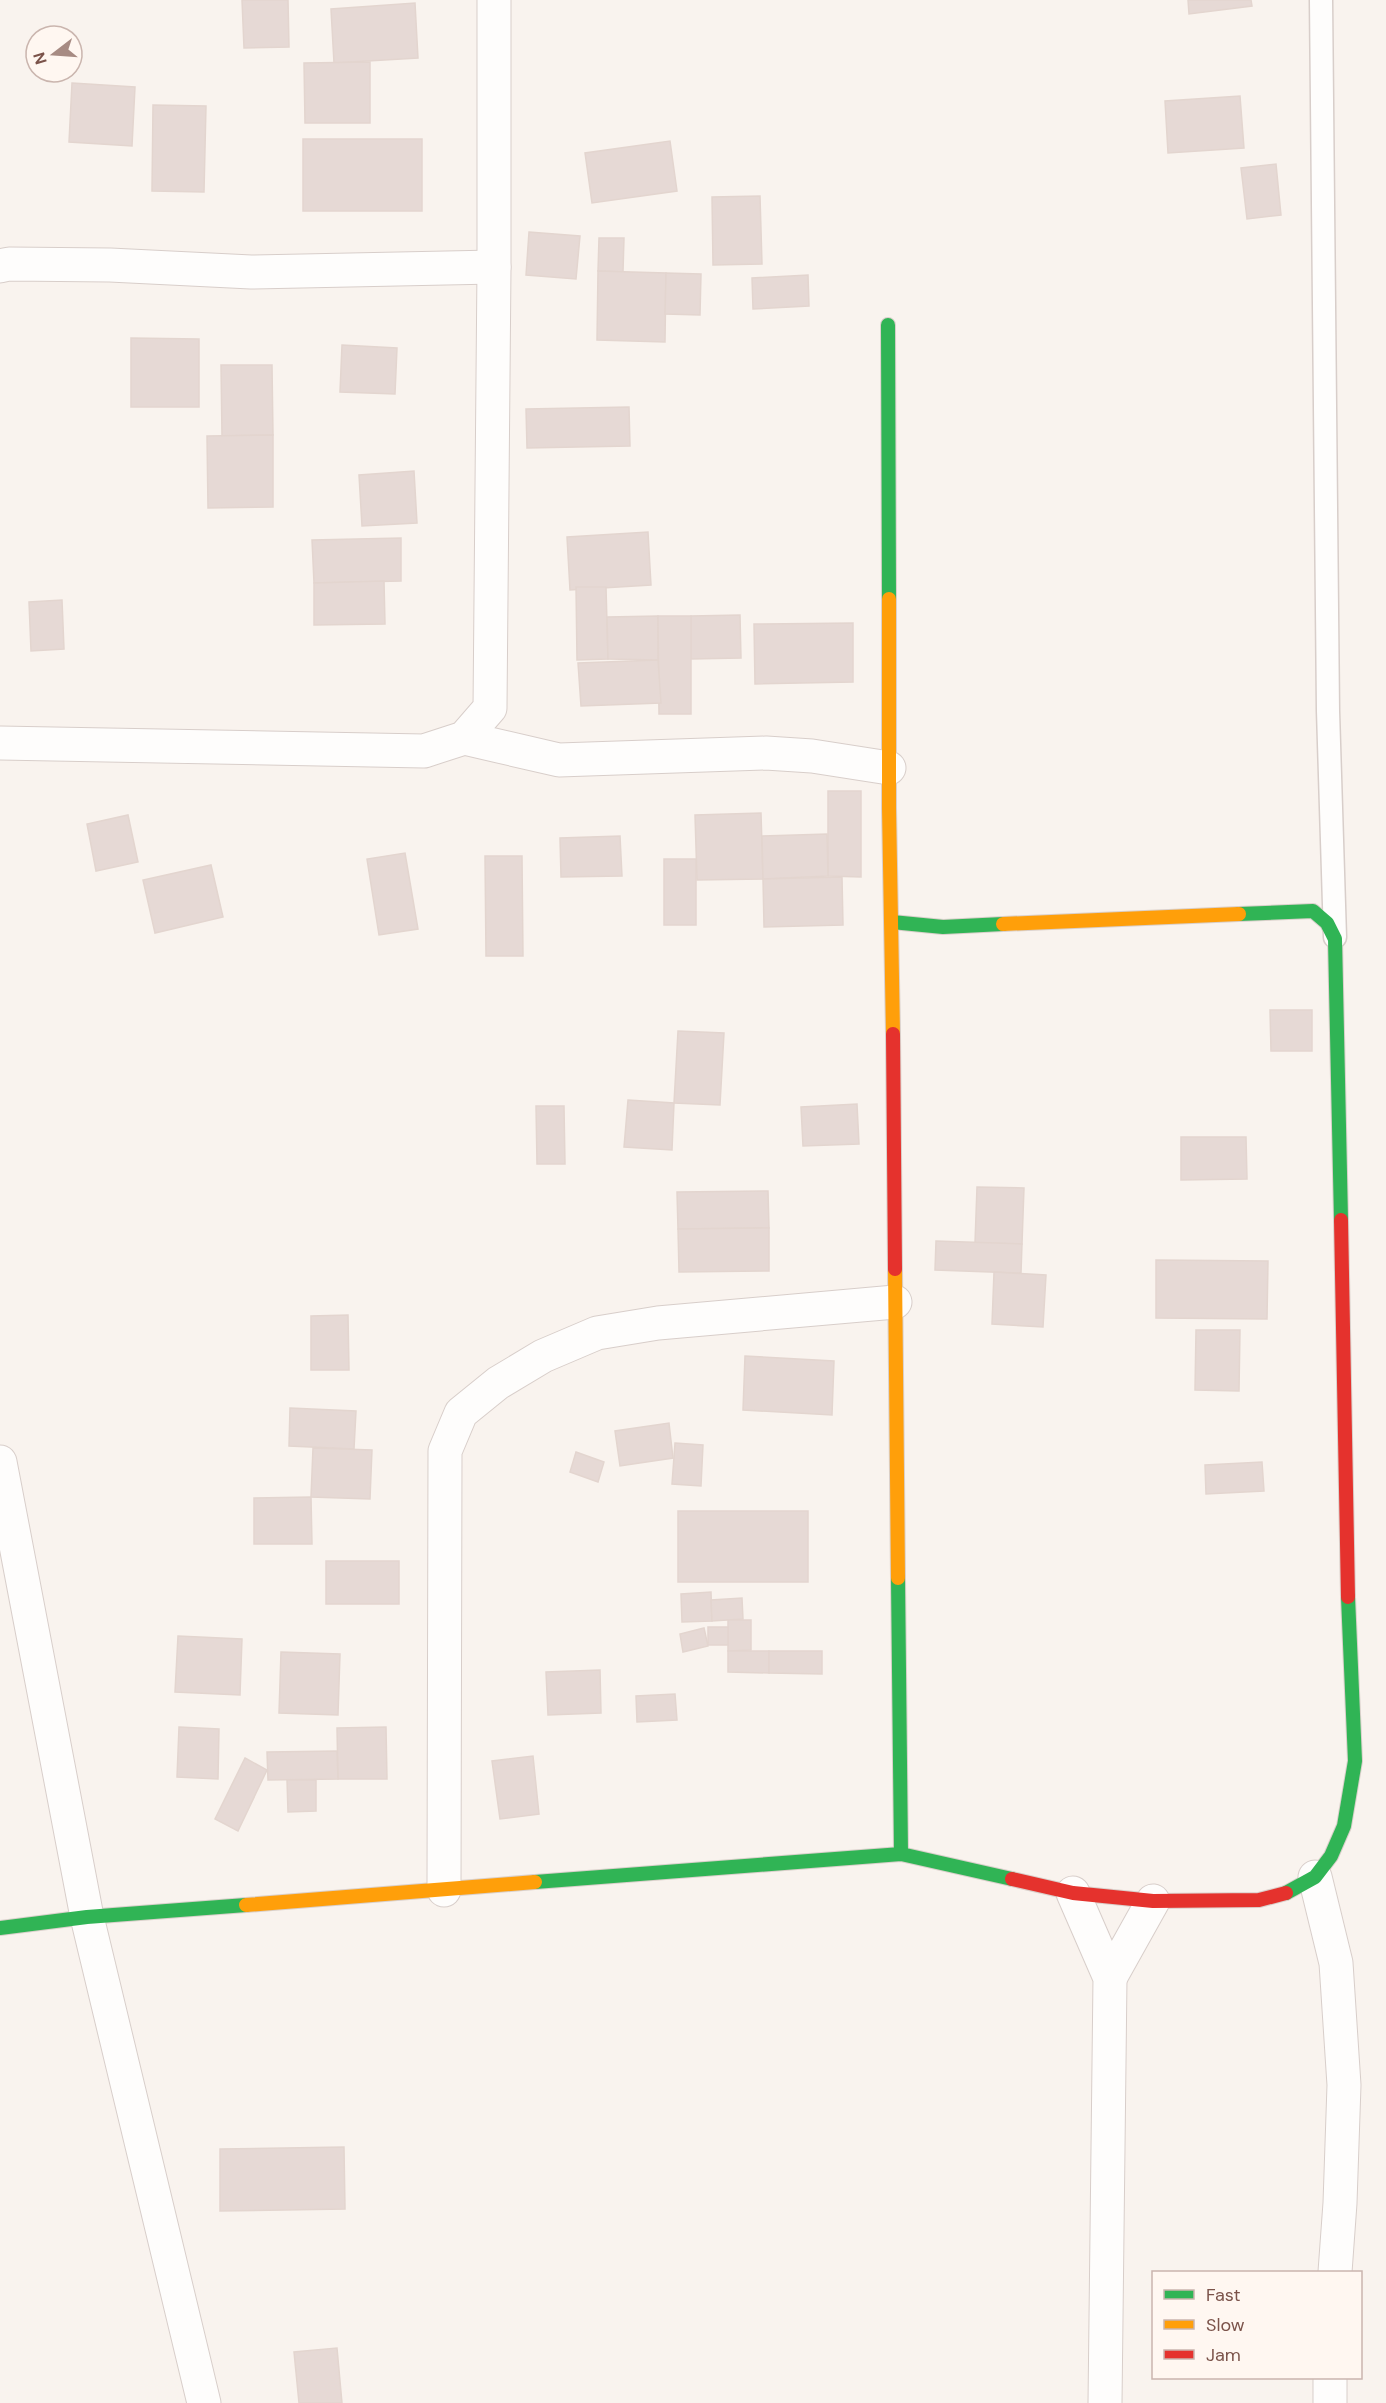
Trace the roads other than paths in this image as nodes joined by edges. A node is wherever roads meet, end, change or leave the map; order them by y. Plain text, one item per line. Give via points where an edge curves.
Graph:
1 (494, 0) edge
2 (1321, 0) edge
3 (0, 266) edge
4 (494, 267) junction
5 (888, 325) dead end
6 (464, 738) junction
7 (0, 743) edge
8 (889, 768) junction
9 (892, 922) junction
10 (1335, 939) junction
11 (896, 1302) junction
12 (0, 1462) edge
13 (901, 1854) junction
14 (1315, 1877) junction
15 (444, 1890) junction
16 (1073, 1893) junction
17 (1153, 1901) junction
18 (87, 1917) junction
19 (0, 1928) edge
20 (1110, 1978) junction
21 (1335, 2271) edge
22 (1330, 2379) edge
23 (204, 2403) edge
24 (1105, 2403) edge
25 (1330, 2403) edge

1 - 4 street
2 - 10 lane via 1328,711
3 - 4 street via 111,265 251,272
4 - 6 street via 490,708
5 - 8 street
6 - 7 street via 424,751
6 - 8 street via 559,760 766,753
8 - 9 street
9 - 10 street via 943,927 1313,911 1327,923
9 - 11 street
10 - 14 street via 1349,1640 1355,1761 1344,1826 1331,1856
11 - 13 street
11 - 15 street via 658,1323 597,1333 543,1356 498,1383 462,1413 445,1451
12 - 18 street
13 - 15 street
13 - 16 street
14 - 17 street via 1292,1891 1259,1900
14 - 21 street via 1336,1963 1344,2085
15 - 18 street
16 - 17 street
16 - 20 street
17 - 20 street
18 - 19 street
18 - 23 street
20 - 24 street
22 - 25 street

